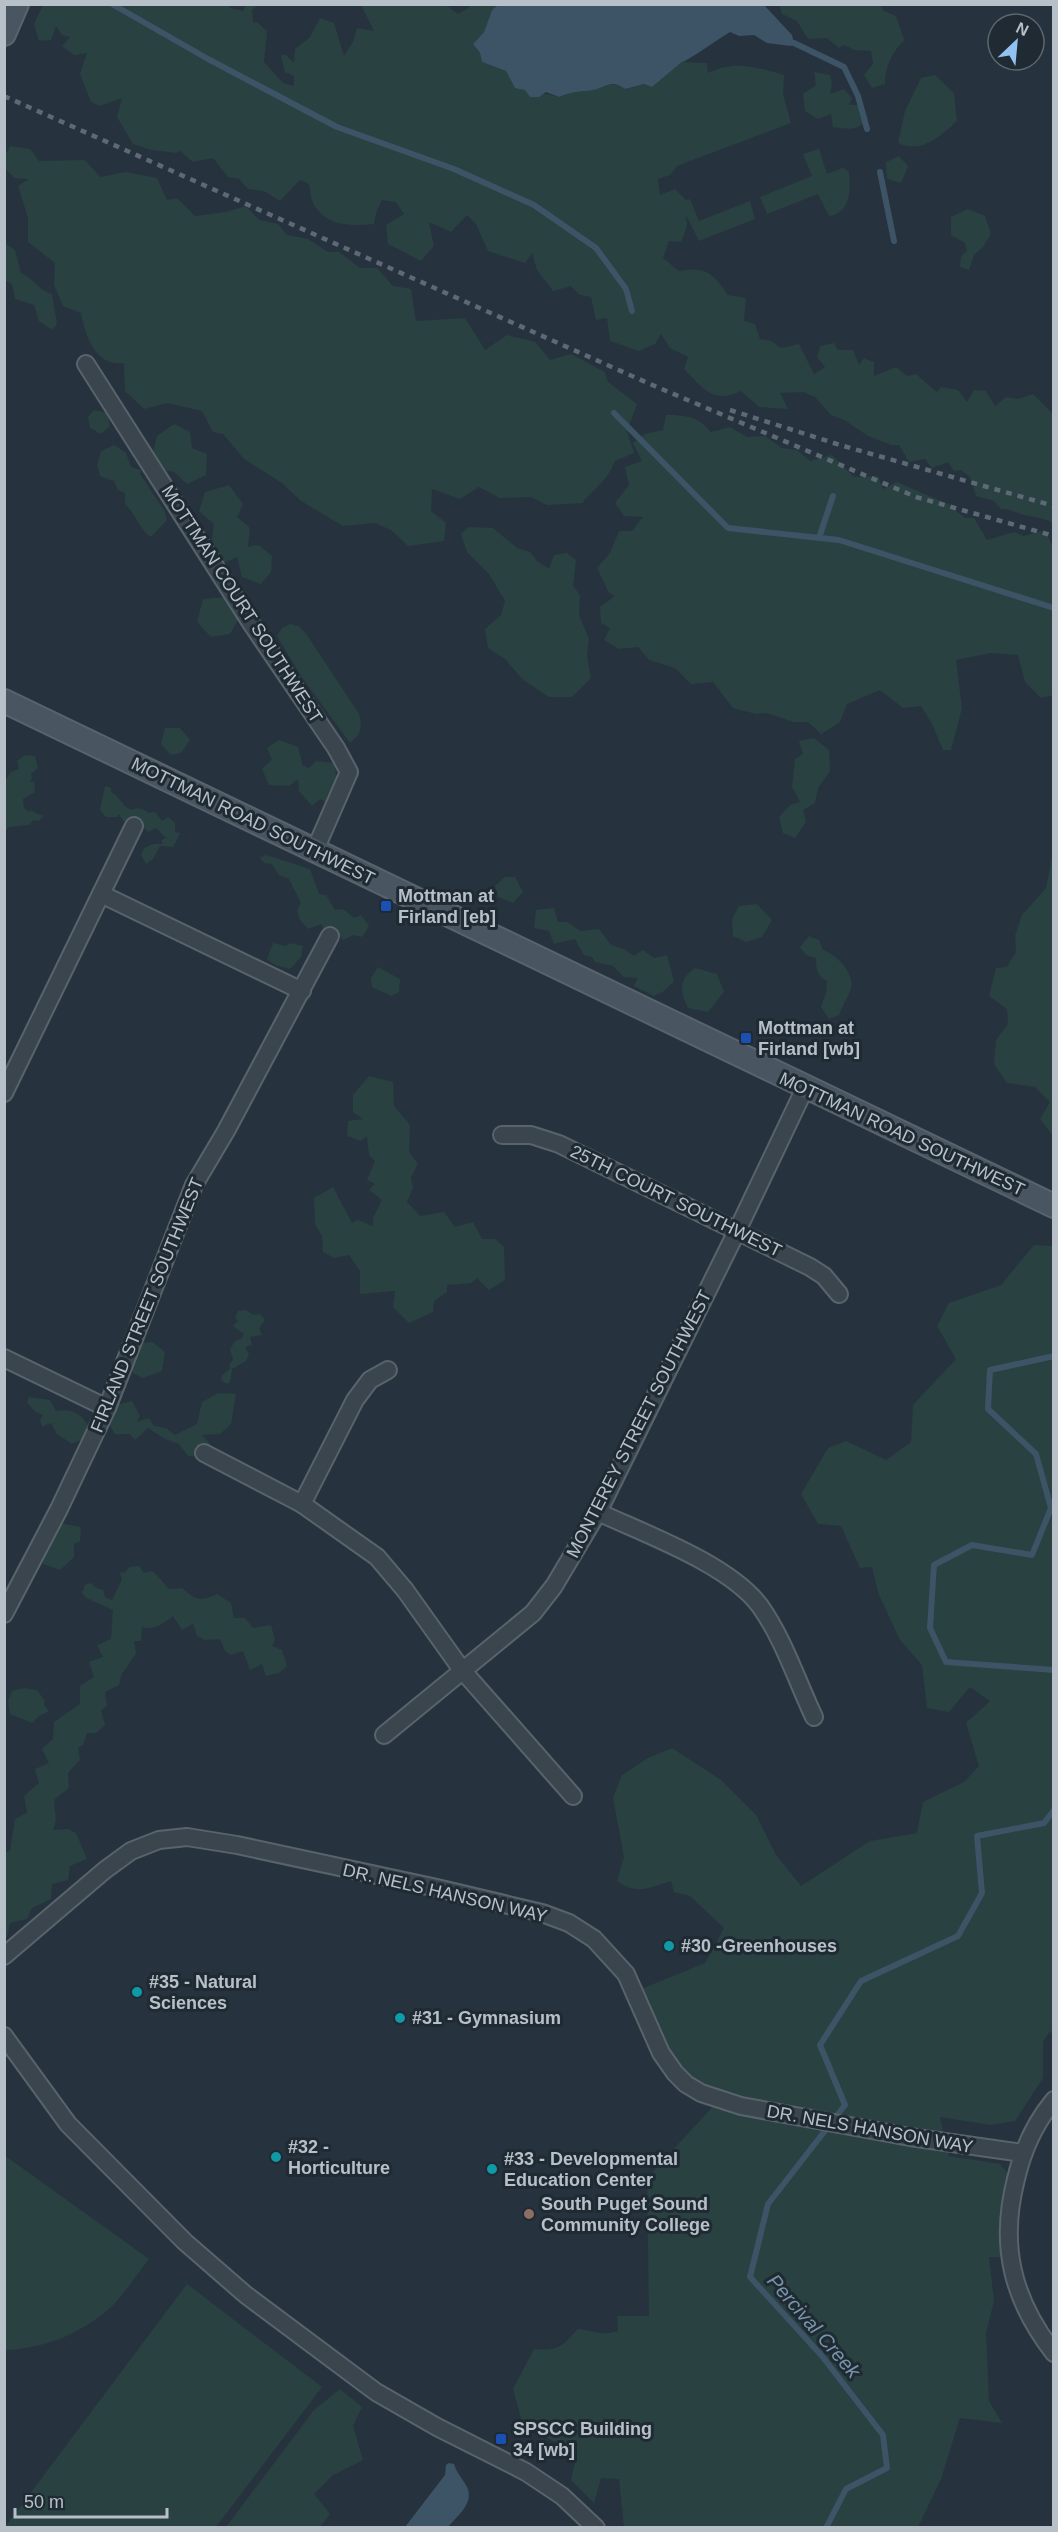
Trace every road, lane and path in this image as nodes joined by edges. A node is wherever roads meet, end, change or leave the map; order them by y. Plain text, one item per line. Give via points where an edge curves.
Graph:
1 (17, 4) edge
2 (4, 34) edge
3 (86, 364) dead end
4 (4, 701) edge
5 (134, 826) dead end
6 (315, 850) junction
7 (100, 894) junction
8 (330, 936) dead end
9 (302, 991) junction
10 (805, 1088) junction
11 (4, 1092) edge
12 (502, 1136) dead end
13 (1053, 1206) edge
14 (737, 1231) junction
15 (839, 1294) dead end
16 (4, 1358) edge
17 (388, 1370) dead end
18 (107, 1408) junction
19 (204, 1453) dead end
20 (302, 1504) junction
21 (598, 1512) junction
22 (6, 1609) edge
23 (462, 1670) junction
24 (814, 1717) dead end
25 (384, 1735) dead end
26 (573, 1796) dead end
27 (4, 1956) edge
28 (4, 2036) edge
29 (1053, 2100) edge
30 (1022, 2153) junction
31 (1053, 2353) edge
32 (596, 2528) edge

1 - 2 street
3 - 6 street, MOTTMAN COURT SOUTHWEST via 349,772
4 - 6 street, MOTTMAN ROAD SOUTHWEST
5 - 7 street
6 - 10 street, MOTTMAN ROAD SOUTHWEST
7 - 9 street
7 - 11 street
8 - 9 street, FIRLAND STREET SOUTHWEST
9 - 18 street, FIRLAND STREET SOUTHWEST via 194,1185
10 - 13 street, MOTTMAN ROAD SOUTHWEST
10 - 14 street, MONTEREY STREET SOUTHWEST
12 - 14 street, 25TH COURT SOUTHWEST via 531,1136 559,1144
14 - 15 street, 25TH COURT SOUTHWEST via 810,1267
14 - 21 street, MONTEREY STREET SOUTHWEST
16 - 18 street
17 - 20 street via 370,1380 355,1400
18 - 22 street, FIRLAND STREET SOUTHWEST
19 - 20 street
20 - 23 street via 377,1557
21 - 23 street, MONTEREY STREET SOUTHWEST via 554,1586 533,1613
21 - 24 street via 714,1567 758,1603
23 - 25 street, MONTEREY STREET SOUTHWEST
23 - 26 street
27 - 30 street, DR. NELS HANSON WAY via 131,1851 159,1840 187,1837 237,1845 437,1888 569,1923 594,1939 626,1974 661,2053 686,2084 720,2100 910,2137
28 - 32 street via 68,2124 185,2242 246,2295 376,2392 526,2472 562,2496
29 - 30 street
30 - 31 street via 1010,2204 1009,2257 1027,2313

